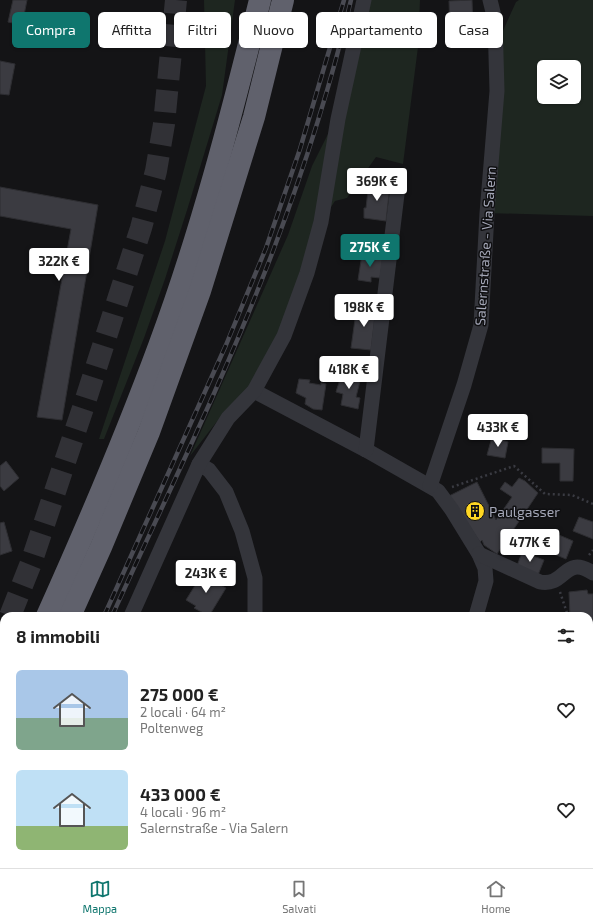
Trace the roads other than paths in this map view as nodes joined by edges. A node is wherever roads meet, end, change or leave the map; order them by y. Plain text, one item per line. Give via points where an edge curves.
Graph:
1 (260, 0) edge
2 (283, 0) edge
3 (364, 0) edge
4 (490, 0) edge
5 (398, 186) dead end
6 (254, 391) junction
7 (366, 450) junction
8 (199, 464) junction
9 (434, 489) junction
10 (479, 554) junction
11 (505, 566) junction
12 (593, 573) edge
13 (486, 581) junction
14 (50, 612) edge
15 (72, 612) edge
16 (133, 612) edge
17 (256, 612) edge
18 (477, 612) edge

1 - 14 highway via 203,215 162,338
2 - 15 highway via 254,117 200,291 149,432
3 - 6 street via 338,119 321,222 307,273 284,336
4 - 9 street, Salernstraße - Via Salern via 495,20 497,91 480,326
5 - 7 street
6 - 7 street
6 - 8 street via 228,418
7 - 9 street
8 - 16 street
8 - 17 street via 209,470 226,492 242,531 255,578
9 - 10 street via 452,510
10 - 11 street
10 - 13 street via 485,568
11 - 12 street via 546,583 556,580 574,567 580,566
11 - 13 street
13 - 18 street

